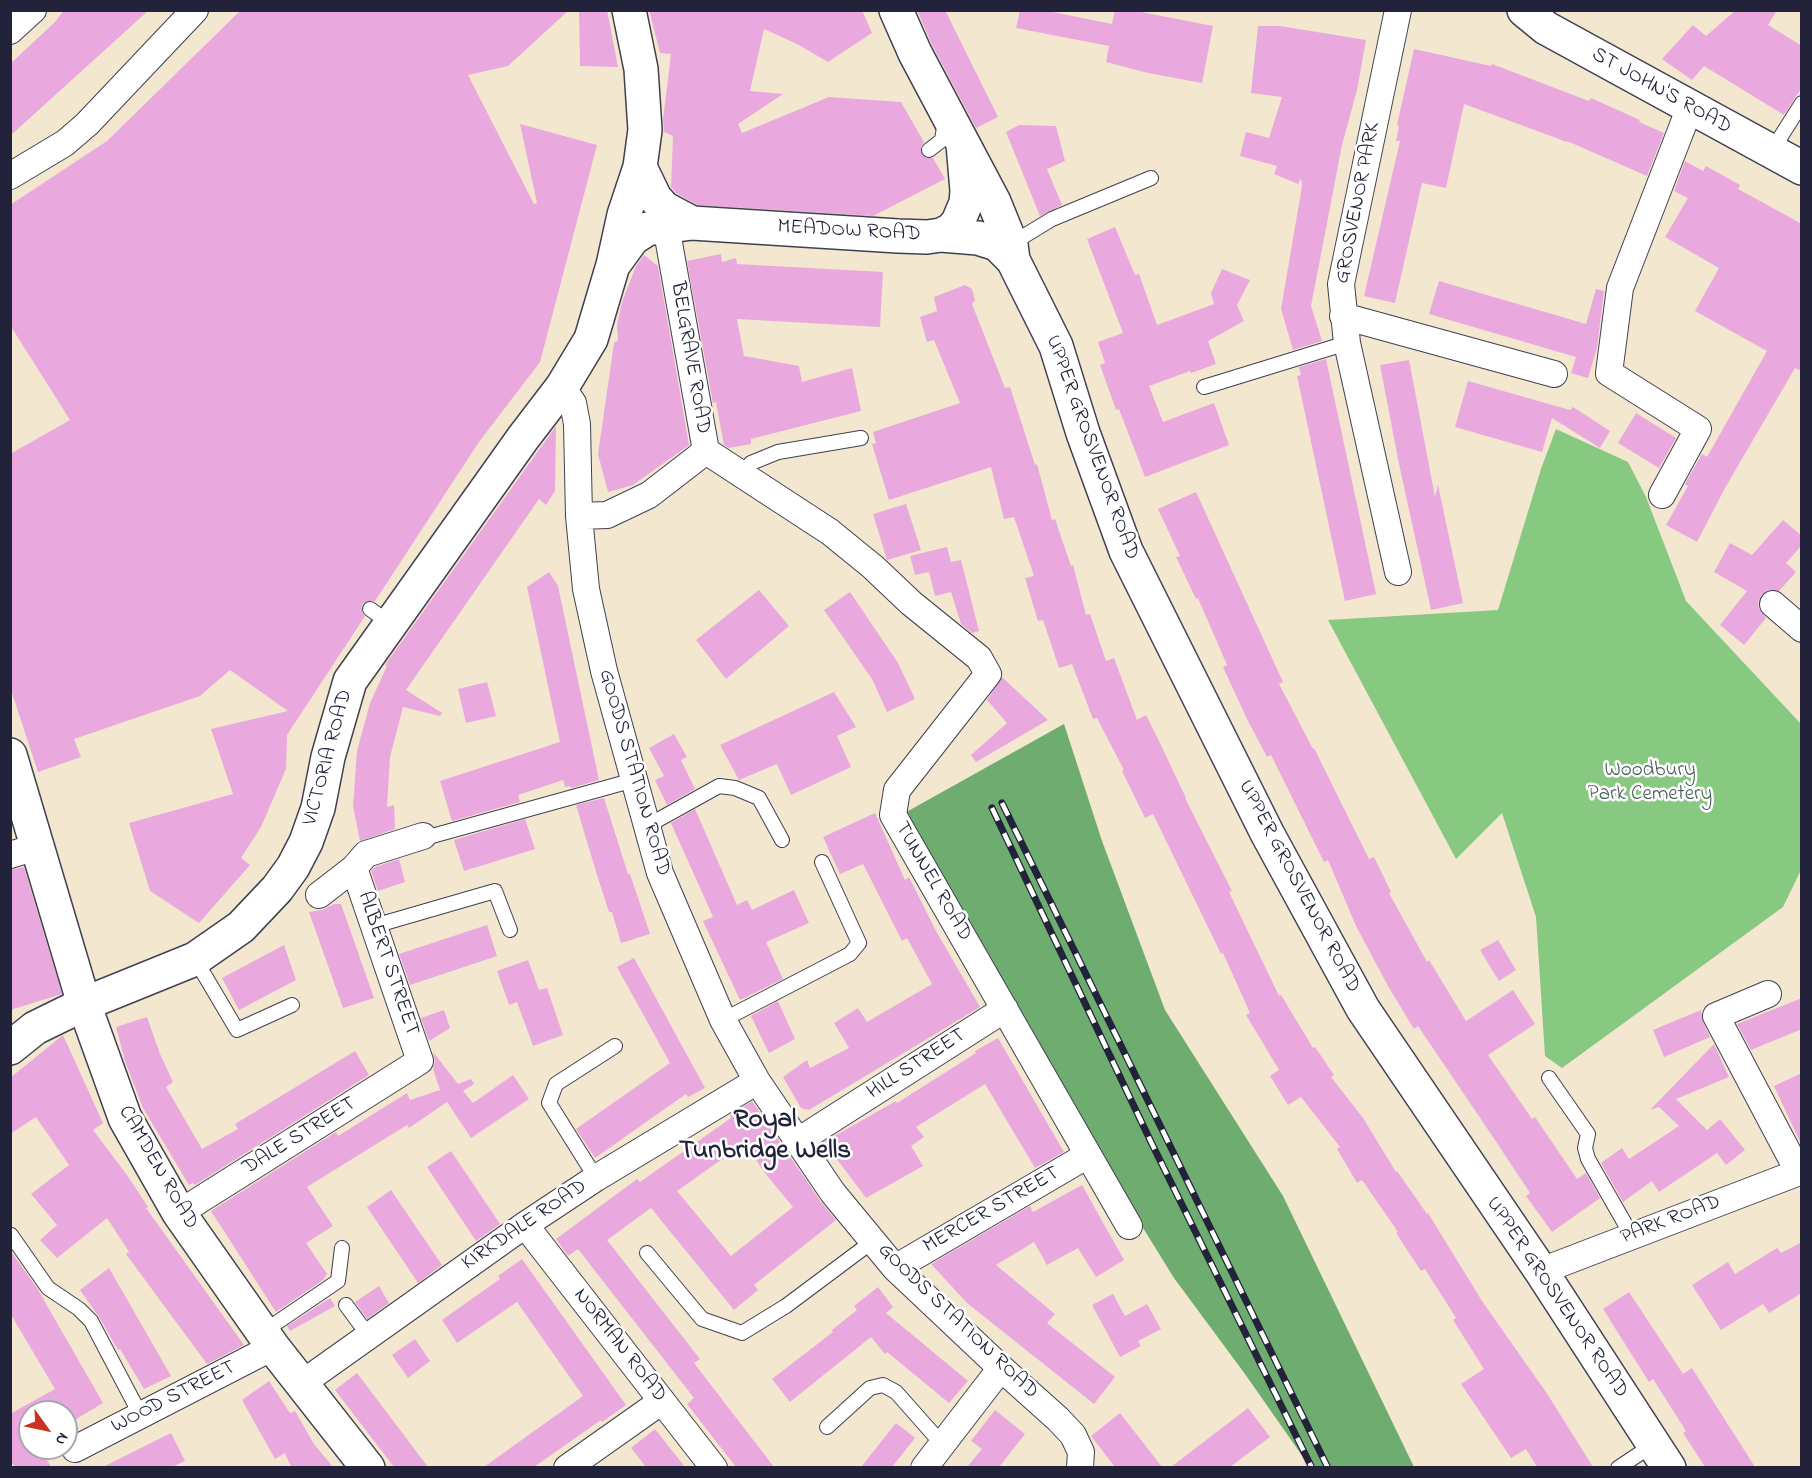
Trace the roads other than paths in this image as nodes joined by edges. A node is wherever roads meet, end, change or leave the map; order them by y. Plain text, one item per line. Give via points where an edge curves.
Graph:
1 (33, 10) edge
2 (195, 10) edge
3 (629, 10) edge
4 (896, 10) edge
5 (1398, 10) edge
6 (1524, 10) edge
7 (10, 31) edge
8 (1802, 104) edge
9 (1690, 107) junction
10 (947, 114) junction
11 (963, 144) junction
12 (929, 150) dead end
13 (1771, 152) junction
14 (640, 166) junction
15 (1802, 168) edge
16 (10, 176) edge
17 (1151, 178) dead end
18 (679, 224) junction
19 (941, 235) junction
20 (1012, 252) junction
21 (613, 265) junction
22 (1343, 316) junction
23 (1347, 343) junction
24 (1554, 374) dead end
25 (562, 387) junction
26 (1204, 387) dead end
27 (861, 438) dead end
28 (706, 451) junction
29 (741, 474) junction
30 (1662, 495) dead end
31 (579, 516) junction
32 (1398, 572) dead end
33 (1773, 604) dead end
34 (1802, 629) edge
35 (10, 755) edge
36 (634, 780) junction
37 (647, 826) junction
38 (427, 836) joint
39 (782, 840) dead end
40 (23, 851) edge
41 (822, 862) dead end
42 (354, 868) junction
43 (319, 896) dead end
44 (374, 926) junction
45 (510, 930) dead end
46 (195, 959) junction
47 (1768, 994) dead end
48 (84, 1004) junction
49 (292, 1005) dead end
50 (1005, 1009) junction
51 (723, 1020) junction
52 (615, 1046) dead end
53 (10, 1048) edge
54 (420, 1061) joint
55 (1549, 1078) dead end
56 (757, 1081) junction
57 (798, 1141) junction
58 (1088, 1155) junction
59 (1800, 1172) edge
60 (596, 1178) junction
61 (180, 1213) junction
62 (525, 1225) junction
63 (1129, 1226) dead end
64 (11, 1235) edge
65 (1632, 1236) junction
66 (873, 1241) junction
67 (342, 1248) dead end
68 (647, 1253) dead end
69 (895, 1268) junction
70 (1541, 1271) junction
71 (346, 1305) dead end
72 (368, 1335) junction
73 (268, 1340) junction
74 (1001, 1368) junction
75 (301, 1384) junction
76 (662, 1401) junction
77 (140, 1414) junction
78 (827, 1427) dead end
79 (942, 1444) junction
80 (78, 1447) edge
81 (1662, 1456) edge
82 (368, 1467) edge
83 (567, 1467) edge
84 (714, 1467) edge
85 (924, 1467) edge
86 (1080, 1467) edge
87 (1618, 1467) edge

1 - 7 street
2 - 16 street via 87,124 65,143
3 - 14 main road via 641,69 645,130
4 - 10 main road, UPPER GROSVENOR ROAD
5 - 22 street, GROSVENOR PARK via 1341,284
6 - 9 main road, ST JOHN'S ROAD via 1546,28
8 - 13 lane
9 - 13 main road, ST JOHN'S ROAD
9 - 30 street via 1620,288 1609,373 1698,429
10 - 11 main road, UPPER GROSVENOR ROAD
10 - 12 lane via 942,140
11 - 19 main road, MEADOW ROAD via 966,203 958,222
11 - 20 main road, UPPER GROSVENOR ROAD via 994,202
13 - 15 main road, ST JOHN'S ROAD
14 - 18 main road, MEADOW ROAD via 655,198
14 - 21 main road
17 - 20 lane via 1052,219
18 - 19 main road, MEADOW ROAD via 746,218 908,237
18 - 21 main road, MEADOW ROAD via 647,229 633,238
18 - 28 street, BELGRAVE ROAD
19 - 20 main road, UPPER GROSVENOR ROAD via 978,238
20 - 70 main road, UPPER GROSVENOR ROAD via 1056,346 1126,551 1267,833 1363,1008
21 - 25 main road via 591,339
22 - 23 street, GROSVENOR PARK
22 - 24 street
23 - 26 lane
23 - 32 street, GROSVENOR PARK
25 - 31 street, GOODS STATION ROAD via 573,403 577,424
25 - 46 main road, VICTORIA ROAD via 380,617 350,681 318,808 293,867 278,889 241,927
27 - 29 lane via 778,452 751,463
28 - 29 street, TUNNEL ROAD
28 - 31 street, BELGRAVE ROAD via 649,495 607,515
29 - 50 street, TUNNEL ROAD via 856,553 979,658 988,674 897,790 893,815
31 - 36 street, GOODS STATION ROAD via 586,589
33 - 34 street
35 - 40 main road, CAMDEN ROAD
36 - 37 street, GOODS STATION ROAD
36 - 38 lane
37 - 39 lane via 718,786 759,798
37 - 51 street, GOODS STATION ROAD via 660,873
38 - 42 street, ALBERT STREET via 366,854
40 - 48 main road, CAMDEN ROAD
41 - 51 lane via 859,943 850,954
42 - 43 street, ALBERT STREET
42 - 44 street, ALBERT STREET
44 - 45 lane via 495,891
44 - 54 street, ALBERT STREET
46 - 48 main road, VICTORIA ROAD
46 - 49 lane via 237,1030
47 - 59 street via 1716,1016
48 - 53 main road, VICTORIA ROAD via 35,1028
48 - 61 main road, CAMDEN ROAD via 125,1119
50 - 57 street, HILL STREET
50 - 58 street, TUNNEL ROAD
51 - 56 street, GOODS STATION ROAD
52 - 60 lane via 556,1084 549,1103
54 - 61 street, DALE STREET
55 - 65 lane via 1588,1134 1587,1159
56 - 57 street, GOODS STATION ROAD
56 - 60 street, KIRKDALE ROAD
57 - 66 street, GOODS STATION ROAD via 833,1193
58 - 63 street, TUNNEL ROAD
58 - 69 street, MERCER STREET
59 - 65 street, PARK ROAD
60 - 62 street, KIRKDALE ROAD
61 - 73 main road, CAMDEN ROAD
62 - 72 street, KIRKDALE ROAD
62 - 76 street, NORMAN ROAD
64 - 77 lane via 48,1288 92,1321
65 - 70 street, PARK ROAD
66 - 68 lane via 786,1306 742,1333 702,1319
66 - 69 street, GOODS STATION ROAD
67 - 73 lane via 338,1281
69 - 74 street, GOODS STATION ROAD
70 - 81 main road, UPPER GROSVENOR ROAD
71 - 72 lane
72 - 75 street, KIRKDALE ROAD
73 - 75 main road, CAMDEN ROAD
73 - 77 street, WOOD STREET
74 - 79 street
74 - 86 street, GOODS STATION ROAD via 1073,1435 1081,1452
75 - 82 main road, CAMDEN ROAD
76 - 83 street
76 - 84 street, NORMAN ROAD
77 - 80 street, WOOD STREET
78 - 79 lane via 870,1388 883,1385 896,1392
79 - 85 street
81 - 87 lane

